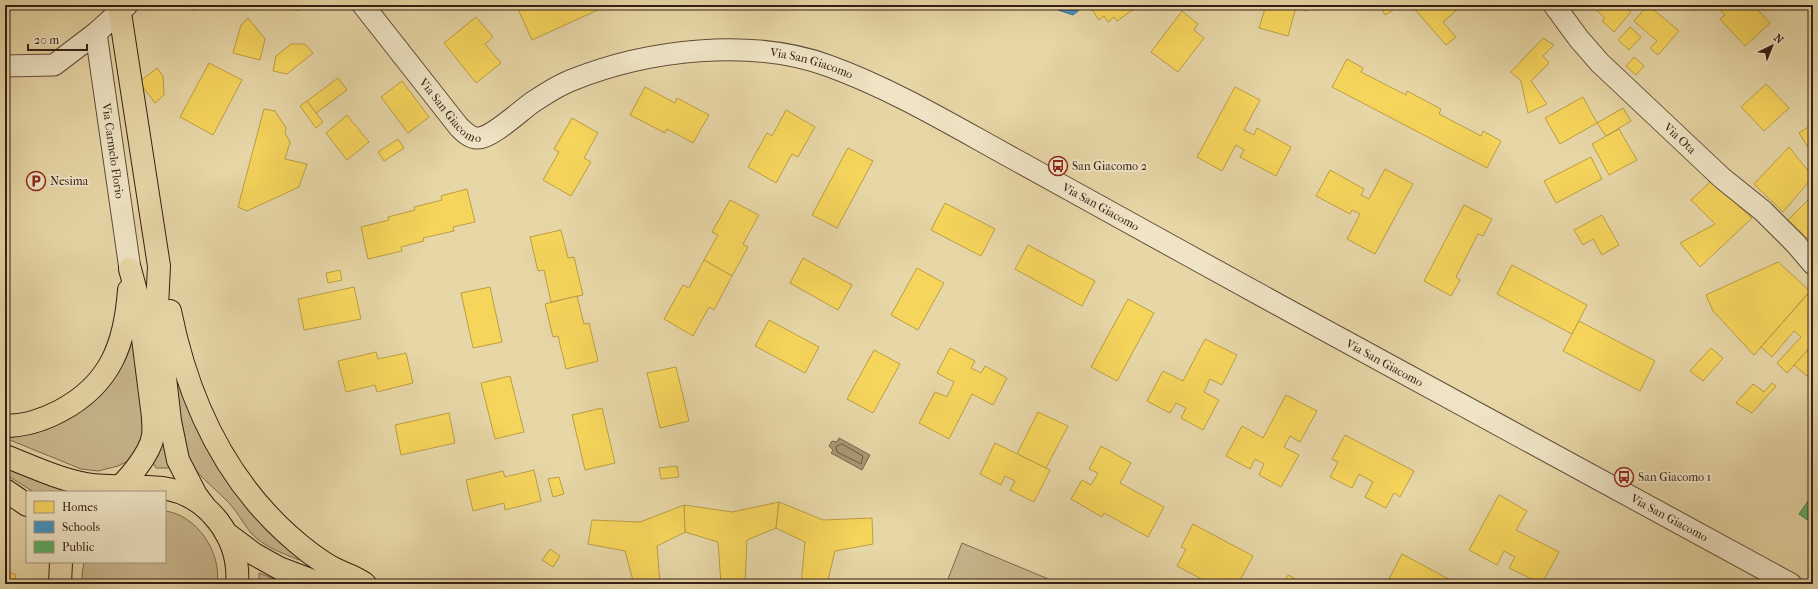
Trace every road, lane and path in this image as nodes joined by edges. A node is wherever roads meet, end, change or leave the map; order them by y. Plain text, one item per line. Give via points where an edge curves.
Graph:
1 (363, 5) edge
2 (1554, 5) edge
3 (123, 9) edge
4 (96, 33) junction
5 (12, 66) edge
6 (1813, 264) edge
7 (159, 266) junction
8 (130, 269) junction
9 (5, 426) edge
10 (5, 456) edge
11 (5, 490) edge
12 (116, 490) edge
13 (26, 504) edge
14 (205, 507) junction
15 (226, 533) junction
16 (237, 584) edge
17 (321, 584) edge
18 (365, 584) edge
19 (1791, 584) edge

1 - 19 street, Via San Giacomo via 459,127 466,134 477,138 487,136 534,101 568,82 633,61 691,51 723,49 787,55 831,66 905,99
2 - 6 street, Via Ota via 1600,63 1722,178 1763,211
3 - 4 street
3 - 7 main road
4 - 5 street via 54,65
4 - 8 street, Via Carmelo Florio
7 - 14 main road via 157,307 170,421 178,460
7 - 18 main road via 185,372 209,431 223,456 257,502 293,540 333,569
8 - 9 main road via 123,335 105,374 79,400 57,413 26,425
8 - 12 main road via 138,299 153,417 153,437 136,467
10 - 12 main road via 73,481
11 - 13 main road
12 - 14 main road via 151,487 174,491
14 - 15 main road
15 - 16 main road via 235,555
15 - 17 main road via 254,554 280,568

